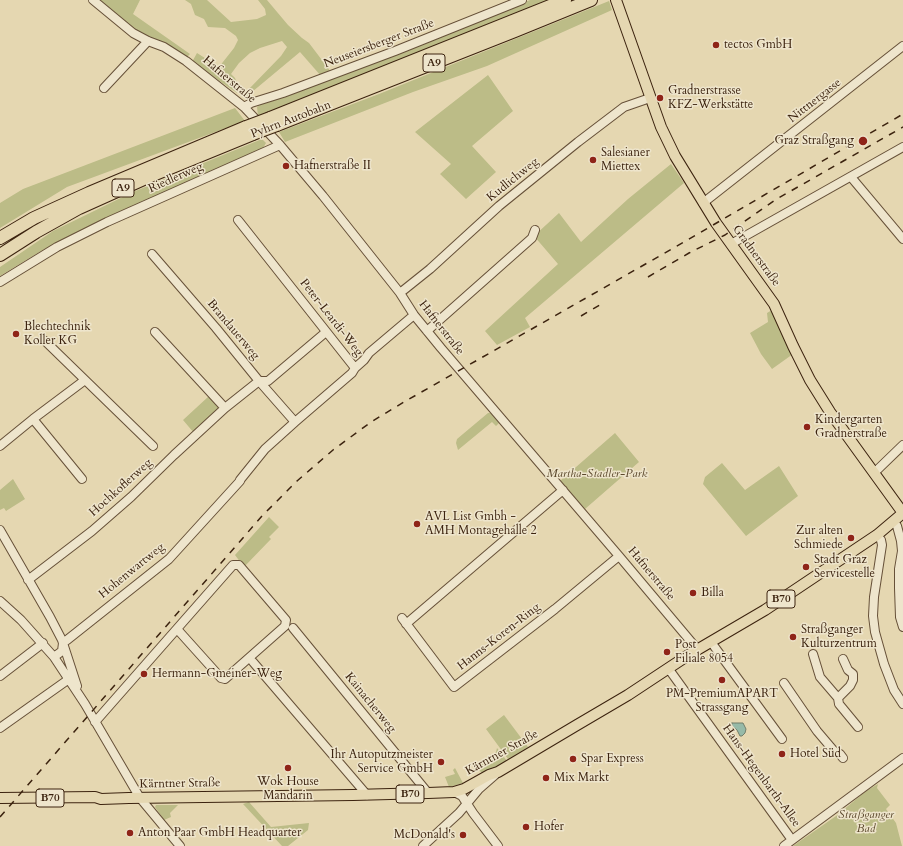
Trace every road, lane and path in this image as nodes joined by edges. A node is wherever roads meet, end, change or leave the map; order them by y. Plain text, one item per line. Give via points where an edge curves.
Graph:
1 (93, 0) edge
2 (522, 0) edge
3 (565, 0) edge
4 (591, 0) edge
5 (616, 0) edge
6 (148, 41) junction
7 (903, 46) edge
8 (104, 88) dead end
9 (650, 98) junction
10 (244, 107) junction
11 (274, 121) junction
12 (250, 131) junction
13 (280, 145) junction
14 (903, 147) edge
15 (851, 177) junction
16 (703, 203) junction
17 (66, 204) junction
18 (238, 220) dead end
19 (535, 230) dead end
20 (0, 238) edge
21 (903, 239) edge
22 (731, 244) junction
23 (0, 245) edge
24 (152, 254) dead end
25 (0, 255) edge
26 (0, 282) edge
27 (400, 293) junction
28 (414, 315) junction
29 (427, 331) junction
30 (154, 332) dead end
31 (326, 332) junction
32 (45, 341) dead end
33 (355, 368) junction
34 (85, 380) junction
35 (260, 381) junction
36 (225, 408) junction
37 (33, 419) junction
38 (294, 422) junction
39 (903, 445) edge
40 (0, 446) edge
41 (153, 446) dead end
42 (874, 472) junction
43 (82, 479) dead end
44 (563, 490) junction
45 (903, 513) edge
46 (893, 521) junction
47 (0, 530) edge
48 (877, 535) junction
49 (619, 556) junction
50 (28, 580) junction
51 (0, 601) edge
52 (903, 627) edge
53 (293, 628) dead end
54 (177, 629) junction
55 (711, 642) junction
56 (43, 643) junction
57 (63, 643) junction
58 (698, 650) junction
59 (813, 654) dead end
60 (54, 657) junction
61 (843, 659) dead end
62 (253, 662) dead end
63 (668, 668) junction
64 (0, 676) edge
65 (69, 679) junction
66 (784, 683) dead end
67 (76, 690) junction
68 (838, 698) junction
69 (903, 704) edge
70 (95, 722) junction
71 (858, 727) dead end
72 (0, 728) edge
73 (782, 739) dead end
74 (843, 758) dead end
75 (903, 758) edge
76 (498, 772) junction
77 (454, 792) junction
78 (428, 793) junction
79 (366, 795) junction
80 (0, 798) edge
81 (140, 798) junction
82 (467, 804) junction
83 (792, 840) junction
84 (180, 846) edge
85 (423, 846) edge
86 (498, 846) edge
87 (784, 846) edge

1 - 6 street, Hafnerstraße via 133,33
2 - 10 street, Neuseiersberger Straße via 388,54 283,93 251,102
3 - 11 highway, Pyhrn Autobahn / A9
4 - 11 highway, Pyhrn Autobahn / A9 via 516,31
5 - 9 main road, Gradnerstraße
6 - 8 street
6 - 10 street, Hafnerstraße via 164,47 186,61
7 - 16 street, Nittnergasse
9 - 16 main road, Gradnerstraße via 675,156
9 - 27 street, Kudlichweg via 624,107 578,142 499,206
10 - 13 street, Hafnerstraße
11 - 12 highway, Pyhrn Autobahn / A9, bridge
12 - 17 highway, Pyhrn Autobahn / A9 via 151,166
12 - 25 highway, Pyhrn Autobahn / A9 via 79,208
13 - 26 street, Riedlerweg via 57,246
13 - 27 street, Hafnerstraße
14 - 15 street
15 - 21 street
15 - 22 street
16 - 22 main road, Gradnerstraße
17 - 20 highway, Pyhrn Autobahn / A9 via 34,218
17 - 23 highway
18 - 31 street, Peter-Leardi-Weg
19 - 29 street via 532,238
22 - 42 main road, Gradnerstraße via 774,304 793,346 830,412
24 - 35 street, Brandauerweg
27 - 28 street, Hafnerstraße
28 - 29 street, Hafnerstraße
28 - 33 street, Peter-Leardi-Weg
29 - 44 street, Hafnerstraße
30 - 36 street
31 - 33 street, Peter-Leardi-Weg
31 - 35 street, Hochkoflerweg via 268,381
32 - 34 street
33 - 38 street via 352,374
34 - 37 street
34 - 41 street
35 - 36 street, Hochkoflerweg
35 - 38 street, Brandauerweg
36 - 50 street, Hochkoflerweg via 131,497 92,531
37 - 40 street
37 - 43 street
38 - 57 street, Hohenwartweg via 265,449 168,558
39 - 42 street
42 - 45 main road, Gradnerstraße
44 - 49 street, Hafnerstraße
44 - 49 street, Hanns-Koren-Ring via 404,621 454,687
45 - 46 main road, Kärntner Straße / B70
46 - 48 main road, Kärntner Straße / B70
46 - 52 street via 897,526 902,551 899,588
47 - 50 street
48 - 55 main road, Kärntner Straße / B70 via 771,606
48 - 69 street via 882,545 874,597 875,632 894,690
49 - 58 street, Hafnerstraße
50 - 57 street
51 - 56 street
53 - 78 street, Kainacherweg
54 - 54 street via 221,678 225,679 285,626 286,620 239,565 233,565
54 - 70 street
55 - 58 main road, Kärntner Straße / B70
55 - 73 street
56 - 60 street
56 - 64 street
57 - 60 street, Hohenwartweg via 62,651
57 - 67 street
58 - 63 main road, Kärntner Straße / B70
59 - 68 street via 820,677
60 - 65 street
61 - 68 street via 853,674 853,680
62 - 79 street
63 - 76 main road, Kärntner Straße / B70 via 628,695
63 - 83 street, Hans-Hegenbarth-Allee
65 - 67 street
65 - 72 street
66 - 74 street via 818,731
67 - 70 street
68 - 71 street via 839,704
70 - 81 street
75 - 83 street
76 - 77 main road, Kärntner Straße / B70
76 - 82 street
77 - 78 main road, Kärntner Straße / B70
77 - 82 street via 462,796
78 - 79 main road, Kärntner Straße / B70
79 - 81 main road, Kärntner Straße / B70
80 - 81 main road, Kärntner Straße / B70
81 - 84 street
82 - 85 street
82 - 86 street
83 - 87 street

